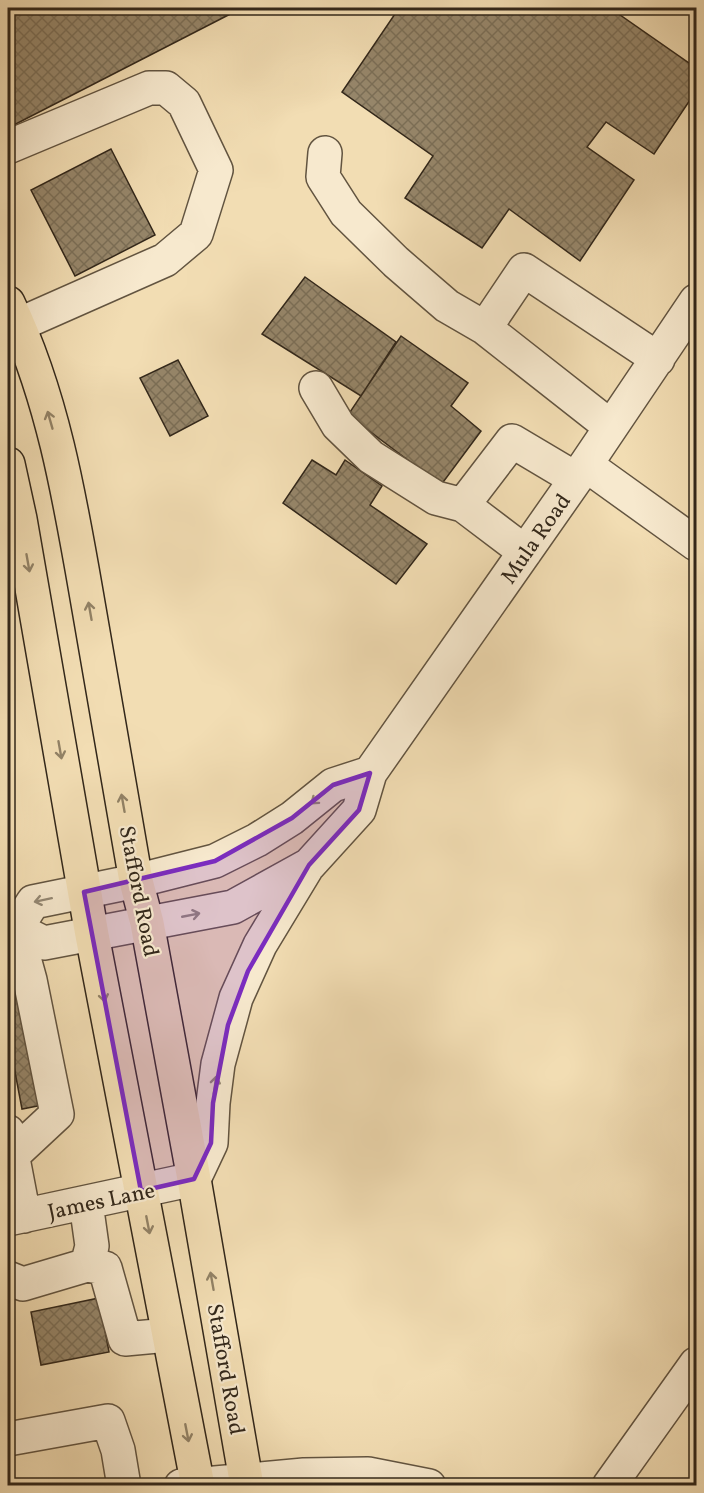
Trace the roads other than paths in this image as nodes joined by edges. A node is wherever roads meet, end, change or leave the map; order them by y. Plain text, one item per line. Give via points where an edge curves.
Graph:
1 (8, 147) edge
2 (325, 153) dead end
3 (696, 301) edge
4 (13, 314) edge
5 (485, 328) junction
6 (658, 359) junction
7 (316, 388) dead end
8 (611, 427) junction
9 (8, 464) edge
10 (581, 472) junction
11 (463, 505) junction
12 (14, 521) edge
13 (696, 544) edge
14 (525, 552) junction
15 (370, 773) junction
16 (309, 865) junction
17 (136, 881) junction
18 (84, 892) junction
19 (147, 923) junction
20 (12, 930) edge
21 (92, 935) junction
22 (9, 1146) edge
23 (194, 1179) junction
24 (141, 1191) junction
25 (86, 1203) junction
26 (16, 1217) edge
27 (87, 1265) junction
28 (8, 1278) edge
29 (168, 1335) junction
30 (696, 1364) edge
31 (8, 1439) edge
32 (247, 1483) edge
33 (124, 1485) edge
34 (192, 1485) edge
35 (429, 1485) edge
36 (609, 1485) edge

1 - 4 street via 149,87 166,88 184,103 216,170 196,234 165,260
2 - 5 street via 323,177 346,213 447,306
3 - 6 street, Mula Road
17 -> 4 main road, Stafford Road via 64,474 41,388
5 - 6 street via 524,270
5 - 8 street
6 - 8 street, Mula Road
7 - 11 street via 338,425 372,457 435,498
8 - 10 street, Mula Road
9 - 12 main road
10 - 11 street via 512,441
10 - 13 street
10 - 14 street, Mula Road
11 - 14 street
12 -> 18 main road
14 - 15 street, Mula Road
15 - 16 street, Mula Road via 359,810
15 -> 17 street via 333,785 292,818 215,861
19 -> 16 street, Mula Road via 233,907
23 -> 16 street via 211,1143 218,1064 237,998 260,945
17 - 18 street
17 - 19 main road, Stafford Road
18 -> 20 street via 33,902
18 - 21 main road
19 - 21 street, Mula Road
19 - 23 main road, Stafford Road
20 - 21 street, Mula Road via 44,943
20 - 22 street via 30,980 57,1114
21 -> 24 main road
22 - 26 street
23 - 24 street, James Lane
32 -> 23 main road, Stafford Road
24 - 25 street, James Lane
24 -> 29 main road
25 - 26 street, James Lane
25 - 27 street via 92,1246
27 - 28 street via 23,1284
27 - 29 street via 105,1268 125,1339
29 -> 34 main road
30 - 36 street
31 - 33 street via 108,1421
32 - 34 street
32 - 35 street via 304,1475 368,1474

